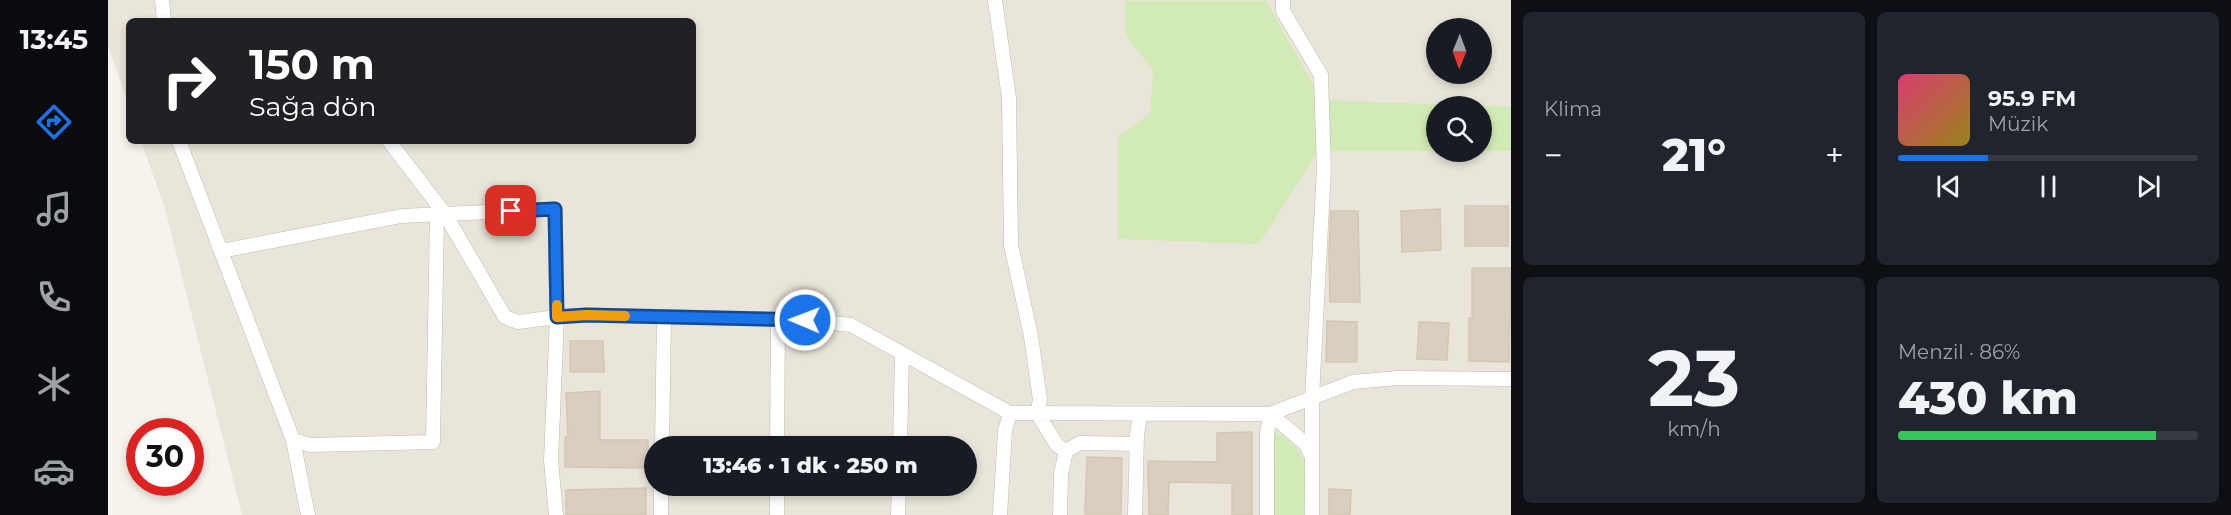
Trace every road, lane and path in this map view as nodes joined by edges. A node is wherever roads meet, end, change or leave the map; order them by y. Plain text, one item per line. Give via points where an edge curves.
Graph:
1 (162, 0) edge
2 (995, 0) edge
3 (1282, 0) edge
4 (164, 18) edge
5 (180, 144) edge
6 (391, 144) edge
7 (441, 214) junction
8 (220, 251) junction
9 (557, 317) junction
10 (664, 317) junction
11 (778, 319) junction
12 (902, 354) junction
13 (1511, 379) edge
14 (1312, 398) junction
15 (1010, 413) junction
16 (1037, 413) junction
17 (1140, 414) junction
18 (1270, 414) junction
19 (662, 436) edge
20 (777, 436) edge
21 (900, 436) edge
22 (293, 440) junction
23 (1137, 444) junction
24 (1066, 451) junction
25 (1312, 457) junction
26 (661, 496) edge
27 (777, 496) edge
28 (899, 496) edge
29 (308, 515) edge
30 (556, 515) edge
31 (661, 515) edge
32 (777, 515) edge
33 (898, 515) edge
34 (1000, 515) edge
35 (1060, 515) edge
36 (1136, 515) edge
37 (1267, 515) edge
38 (1312, 515) edge

1 - 4 street
2 - 16 street via 1009,98 1011,245 1031,336 1040,400
3 - 14 street via 1283,11 1321,75 1324,168
5 - 8 street
6 - 7 street
7 - 8 street via 401,216
7 - 9 street via 505,317 518,322
7 - 9 street via 555,209
7 - 22 street via 433,442 310,445
8 - 22 street
9 - 10 street
9 - 30 street via 551,460
10 - 11 street
10 - 19 street
11 - 12 street via 851,326
11 - 20 street
12 - 15 street
12 - 21 street
13 - 14 street via 1398,378 1353,382
14 - 18 street
14 - 25 street
15 - 16 street
15 - 34 street via 1005,431
16 - 17 street
16 - 24 street via 1057,445
17 - 18 street
17 - 23 street
18 - 25 street via 1306,444
18 - 37 street
22 - 29 street
23 - 24 street via 1080,443
23 - 36 street
24 - 35 street
25 - 38 street
26 - 31 street
27 - 32 street
28 - 33 street

